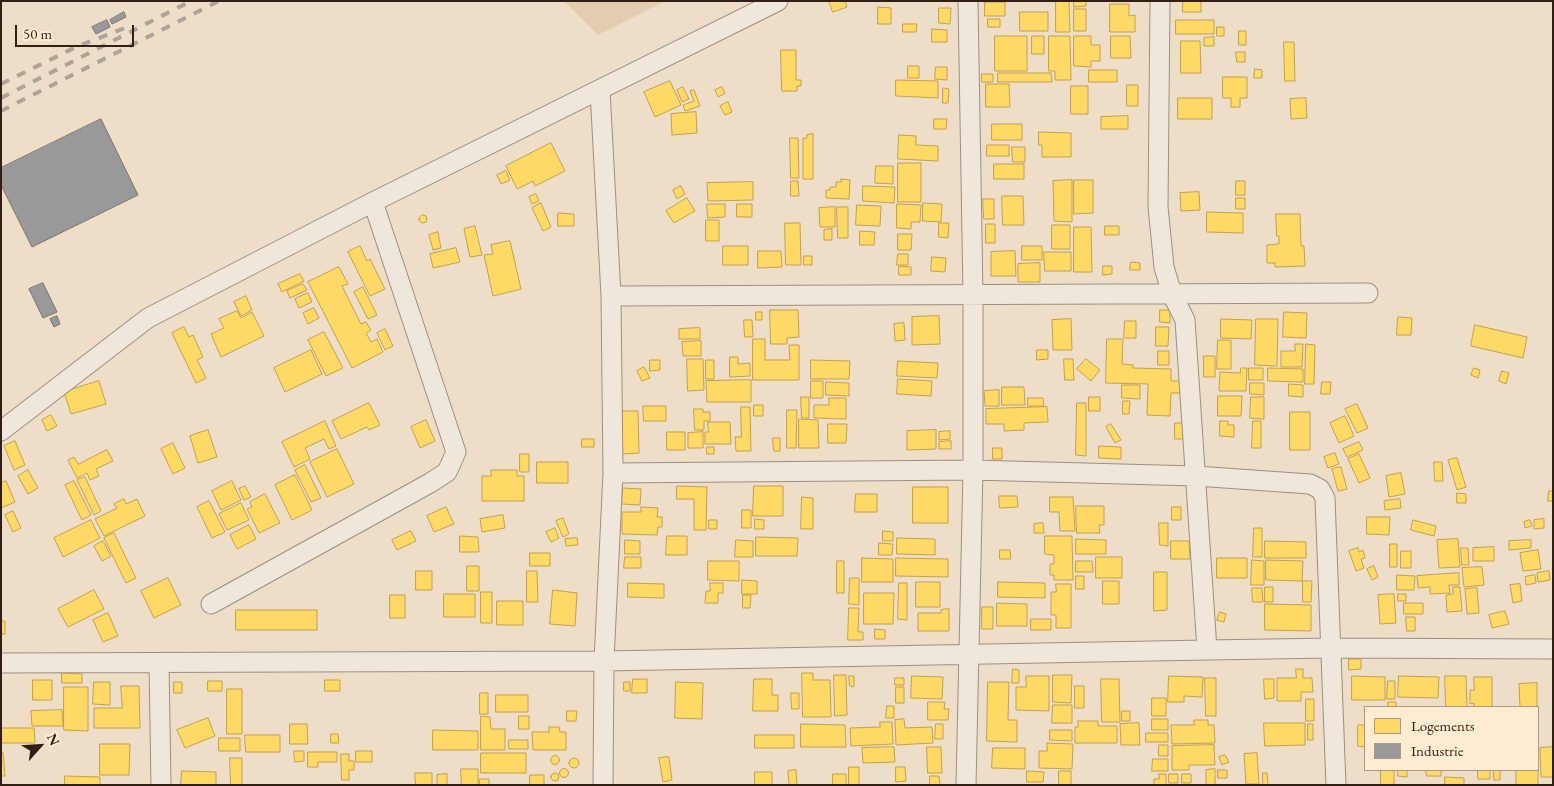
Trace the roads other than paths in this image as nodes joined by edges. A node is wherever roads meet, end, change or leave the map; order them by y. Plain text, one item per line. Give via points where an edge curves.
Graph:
1 (778, 1) edge
2 (968, 1) edge
3 (1160, 1) edge
4 (600, 90) junction
5 (373, 202) junction
6 (1368, 293) dead end
7 (1172, 294) junction
8 (973, 295) junction
9 (611, 296) junction
10 (1, 431) edge
11 (974, 470) junction
12 (613, 472) junction
13 (1196, 476) junction
14 (211, 604) dead end
15 (1332, 648) junction
16 (1553, 649) edge
17 (1207, 650) junction
18 (969, 654) junction
19 (604, 661) junction
20 (1, 663) edge
21 (159, 663) junction
22 (161, 785) edge
23 (603, 785) edge
24 (966, 785) edge
25 (1336, 785) edge

1 - 4 street
2 - 8 street
3 - 7 street via 1158,207 1164,266
4 - 5 street
4 - 9 street
5 - 10 street via 148,318
5 - 14 street via 456,452 447,472 430,483
6 - 7 street
7 - 8 street
7 - 13 street via 1185,320
8 - 9 street
8 - 11 street
9 - 12 street
11 - 12 street
11 - 13 street
11 - 18 street
12 - 19 street
13 - 15 street via 1310,484 1320,489 1325,498
13 - 17 street
15 - 16 street
15 - 17 street
15 - 25 street
17 - 18 street
18 - 19 street
18 - 24 street
19 - 21 street
19 - 23 street
20 - 21 street
21 - 22 street

